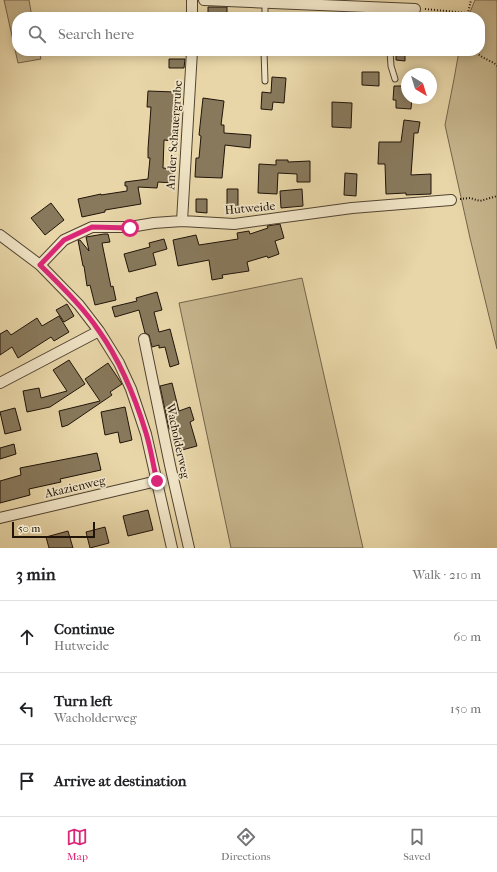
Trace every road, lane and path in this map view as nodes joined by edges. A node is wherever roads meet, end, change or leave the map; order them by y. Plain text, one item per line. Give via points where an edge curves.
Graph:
1 (192, 0) edge
2 (204, 0) edge
3 (471, 0) edge
4 (265, 2) junction
5 (415, 9) joint
6 (192, 12) edge
7 (265, 12) edge
8 (391, 12) edge
9 (457, 12) edge
10 (467, 12) edge
11 (192, 56) edge
12 (264, 56) edge
13 (390, 56) edge
14 (481, 56) edge
15 (497, 66) edge
16 (395, 79) dead end
17 (264, 81) dead end
18 (497, 196) edge
19 (451, 200) joint
20 (182, 221) junction
21 (0, 235) edge
22 (40, 265) junction
23 (100, 331) junction
24 (144, 340) dead end
25 (0, 383) edge
26 (157, 481) junction
27 (0, 518) edge
28 (172, 548) edge
29 (189, 548) edge

1 - 6 street
2 - 4 street
3 - 10 path
4 - 7 lane
4 - 8 street
5 - 8 street
5 - 9 path
11 - 20 street, An der Schauergrube
12 - 17 lane
13 - 16 lane
14 - 15 path
18 - 19 path via 480,201 470,198
19 - 20 street, Hutweide via 324,211 234,224
20 - 22 street, Hutweide via 130,228 92,227 64,240
21 - 22 street
22 - 23 street
23 - 25 street
23 - 26 street via 131,389 146,434
24 - 29 street, Wacholderweg
26 - 27 street, Akazienweg
26 - 28 street

